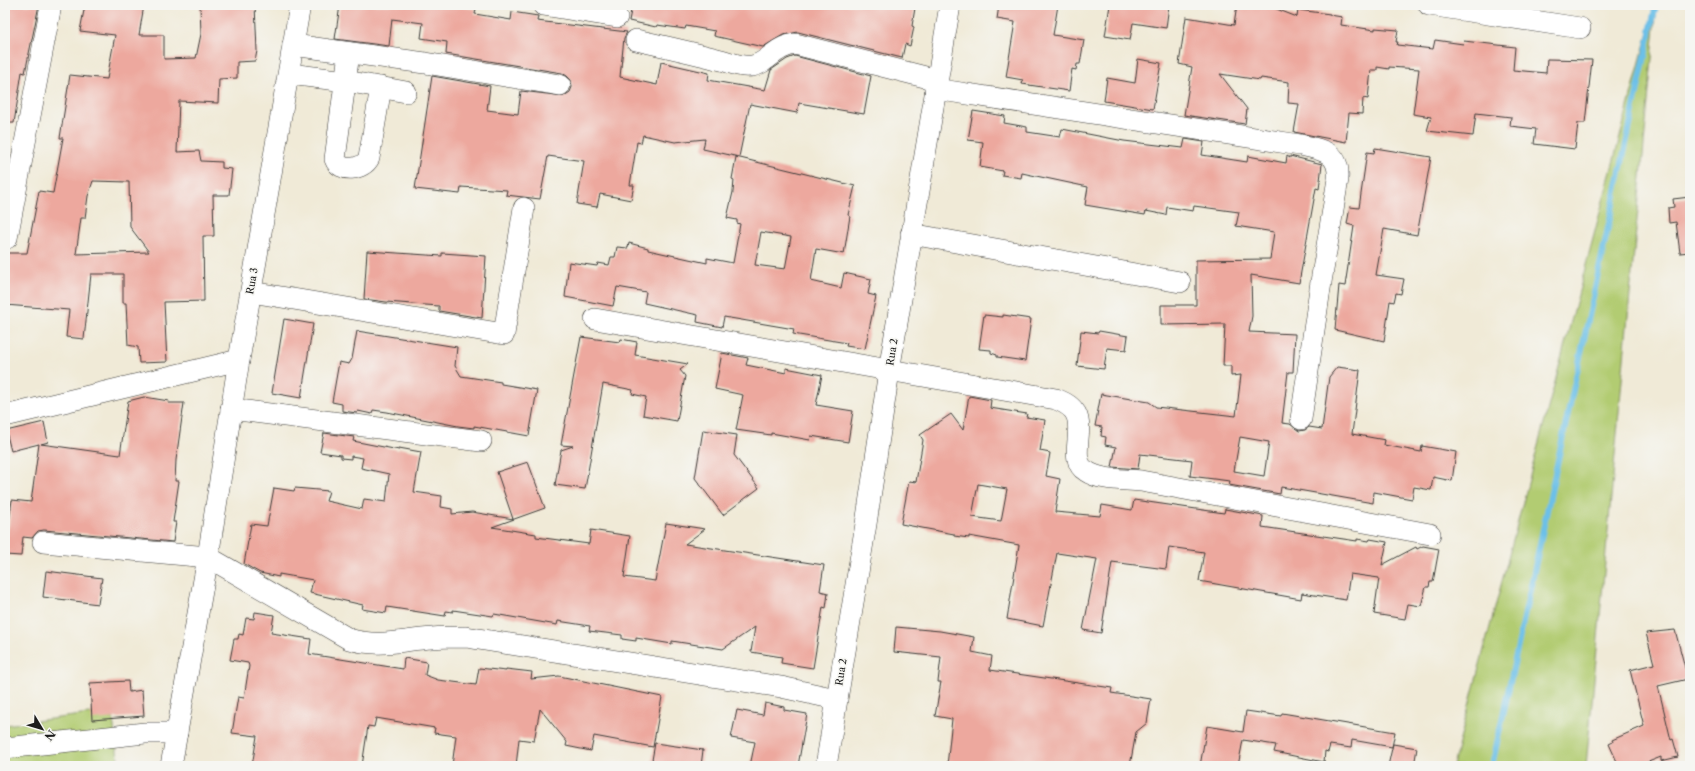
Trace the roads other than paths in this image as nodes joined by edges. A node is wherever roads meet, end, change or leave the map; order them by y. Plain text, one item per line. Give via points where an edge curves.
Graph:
1 (51, 5) edge
2 (300, 5) edge
3 (543, 5) edge
4 (950, 5) edge
5 (1429, 5) edge
6 (618, 16) dead end
7 (1580, 28) dead end
8 (636, 40) dead end
9 (293, 45) junction
10 (349, 53) junction
11 (289, 74) junction
12 (346, 81) junction
13 (936, 84) junction
14 (560, 85) dead end
15 (381, 87) junction
16 (406, 92) dead end
17 (524, 208) dead end
18 (911, 234) junction
19 (6, 238) dead end
20 (1180, 282) dead end
21 (250, 292) junction
22 (595, 319) dead end
23 (239, 360) junction
24 (889, 371) junction
25 (231, 409) junction
26 (5, 416) edge
27 (1301, 419) dead end
28 (481, 441) dead end
29 (1430, 534) dead end
30 (43, 542) dead end
31 (208, 557) junction
32 (836, 699) junction
33 (177, 733) junction
34 (5, 748) edge
35 (171, 766) edge
36 (826, 766) edge

1 - 19 street
2 - 9 street, Rua 3
3 - 6 street
4 - 13 street, Rua 2
5 - 7 street
8 - 13 street via 742,66 757,65 774,52 795,44
9 - 10 street
9 - 11 street, Rua 3
10 - 12 street
10 - 14 street
11 - 12 street
11 - 21 street, Rua 3
12 - 15 street
12 - 15 street via 335,159 341,167 361,168 369,158
13 - 18 street, Rua 2
13 - 27 street via 1300,145 1332,155 1338,165 1338,179
15 - 16 street
17 - 21 street via 504,334
18 - 20 street
18 - 24 street, Rua 2
21 - 23 street, Rua 3
22 - 24 street
23 - 25 street, Rua 3
23 - 26 street
24 - 29 street via 1044,396 1062,402 1075,411 1079,419 1079,460 1082,468 1092,474
24 - 32 street, Rua 2
25 - 28 street
25 - 31 street, Rua 3
30 - 31 street
31 - 32 street via 349,639 366,644 466,637 781,687
31 - 33 street, Rua 3
32 - 36 street, Rua 2
33 - 34 street via 145,733
33 - 35 street, Rua 3

